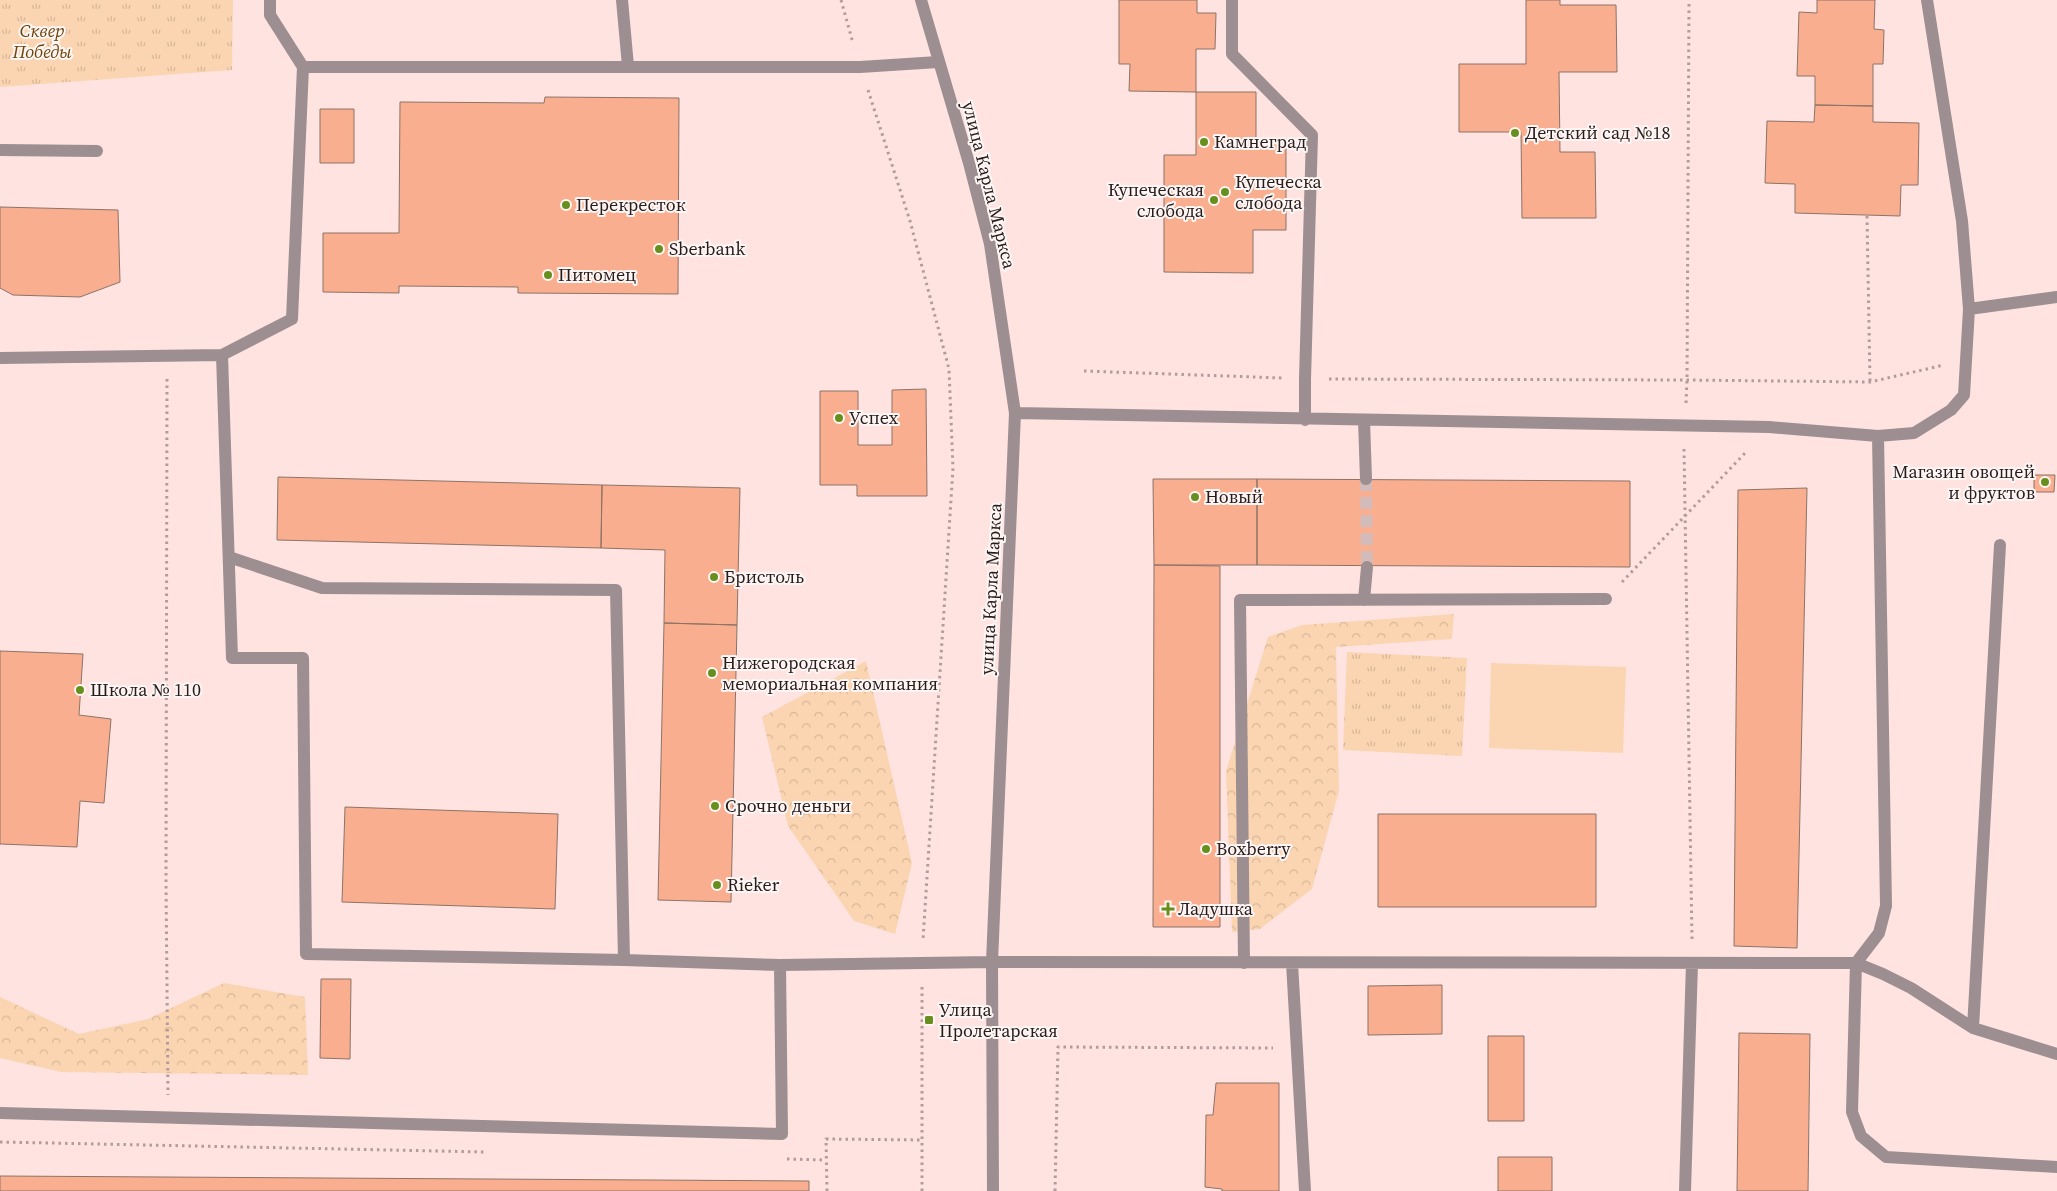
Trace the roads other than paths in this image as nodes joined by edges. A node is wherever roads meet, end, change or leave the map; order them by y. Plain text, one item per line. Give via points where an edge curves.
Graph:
1 (270, 0) edge
2 (622, 0) edge
3 (921, 0) edge
4 (1232, 0) edge
5 (1927, 0) edge
6 (938, 62) junction
7 (628, 66) junction
8 (303, 67) junction
9 (0, 150) edge
10 (97, 151) dead end
11 (2057, 297) edge
12 (1969, 309) junction
13 (222, 355) junction
14 (0, 358) edge
15 (1015, 413) junction
16 (1305, 420) junction
17 (1364, 420) junction
18 (1878, 436) junction
19 (1366, 480) tunnel mouth
20 (2000, 544) dead end
21 (229, 557) junction
22 (1367, 567) tunnel mouth
23 (1606, 599) road end
24 (1364, 600) junction
25 (624, 960) junction
26 (992, 962) junction
27 (1244, 963) junction
28 (1292, 963) junction
29 (1692, 963) junction
30 (1856, 963) junction
31 (780, 965) junction
32 (1973, 1028) junction
33 (2057, 1054) edge
34 (0, 1113) edge
35 (2057, 1167) edge
36 (993, 1191) edge
37 (1305, 1191) edge
38 (1685, 1191) edge

1 - 8 street via 270,15
2 - 7 street
3 - 6 street, улица Карла Маркса
4 - 16 street via 1232,54 1312,135
5 - 12 street via 1962,221
6 - 7 street via 860,67
6 - 15 street, улица Карла Маркса via 990,244
7 - 8 street
8 - 13 street via 292,319
9 - 10 street
11 - 12 street
12 - 18 street via 1964,395 1951,410 1914,433
13 - 14 street
13 - 21 street
15 - 16 street
15 - 26 street, улица Карла Маркса
16 - 17 street
17 - 18 street via 1769,427
17 - 19 street
18 - 30 street via 1886,906 1879,933
20 - 32 street
21 - 25 street via 322,588 616,590
21 - 25 street via 232,658 304,658 306,954
22 - 24 street
23 - 24 street
24 - 27 street via 1240,600
25 - 31 street
26 - 27 street
26 - 31 street
26 - 36 street, улица Карла Маркса
27 - 28 street
28 - 29 street
28 - 37 street
29 - 30 street
29 - 38 street
30 - 32 street via 1911,988
30 - 35 street via 1852,1112 1861,1136 1886,1157
31 - 34 street via 782,1134
32 - 33 street

